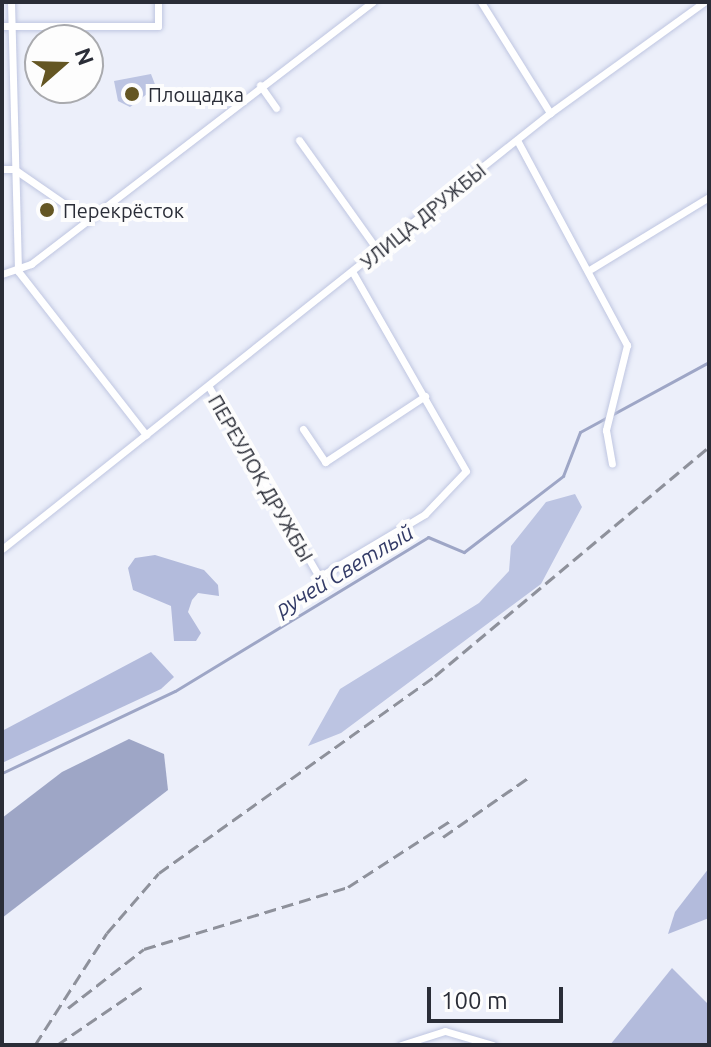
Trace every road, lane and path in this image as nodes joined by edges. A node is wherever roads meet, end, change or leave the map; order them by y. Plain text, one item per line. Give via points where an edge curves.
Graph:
1 (11, 2) edge
2 (158, 2) edge
3 (373, 2) edge
4 (481, 2) edge
5 (704, 2) edge
6 (6, 26) edge
7 (260, 85) junction
8 (276, 108) dead end
9 (550, 113) junction
10 (299, 140) dead end
11 (517, 140) junction
12 (2, 169) edge
13 (14, 169) junction
14 (709, 197) edge
15 (88, 220) junction
16 (379, 252) junction
17 (591, 269) junction
18 (18, 271) junction
19 (353, 273) junction
20 (2, 274) edge
21 (209, 387) junction
22 (425, 396) junction
23 (303, 429) dead end
24 (146, 435) junction
25 (612, 463) dead end
26 (2, 549) edge
27 (401, 1045) edge
28 (493, 1045) edge

1 - 6 street
2 - 6 street via 158,26
3 - 7 street
4 - 9 street
5 - 9 street, УЛИЦА ДРУЖБЫ
6 - 13 street
7 - 8 street
7 - 15 street
9 - 11 street, УЛИЦА ДРУЖБЫ
10 - 16 street
11 - 16 street, УЛИЦА ДРУЖБЫ
11 - 17 street
12 - 13 street
13 - 15 street
13 - 18 street
14 - 17 street
15 - 18 street
16 - 19 street, УЛИЦА ДРУЖБЫ
17 - 25 street via 627,345 607,424
18 - 20 street
18 - 24 street
19 - 21 street, УЛИЦА ДРУЖБЫ
19 - 22 street
21 - 22 street, ПЕРЕУЛОК ДРУЖБЫ via 319,577 425,514 466,471
21 - 24 street, УЛИЦА ДРУЖБЫ
22 - 23 street via 325,462
24 - 26 street, УЛИЦА ДРУЖБЫ
27 - 28 street via 445,1031

